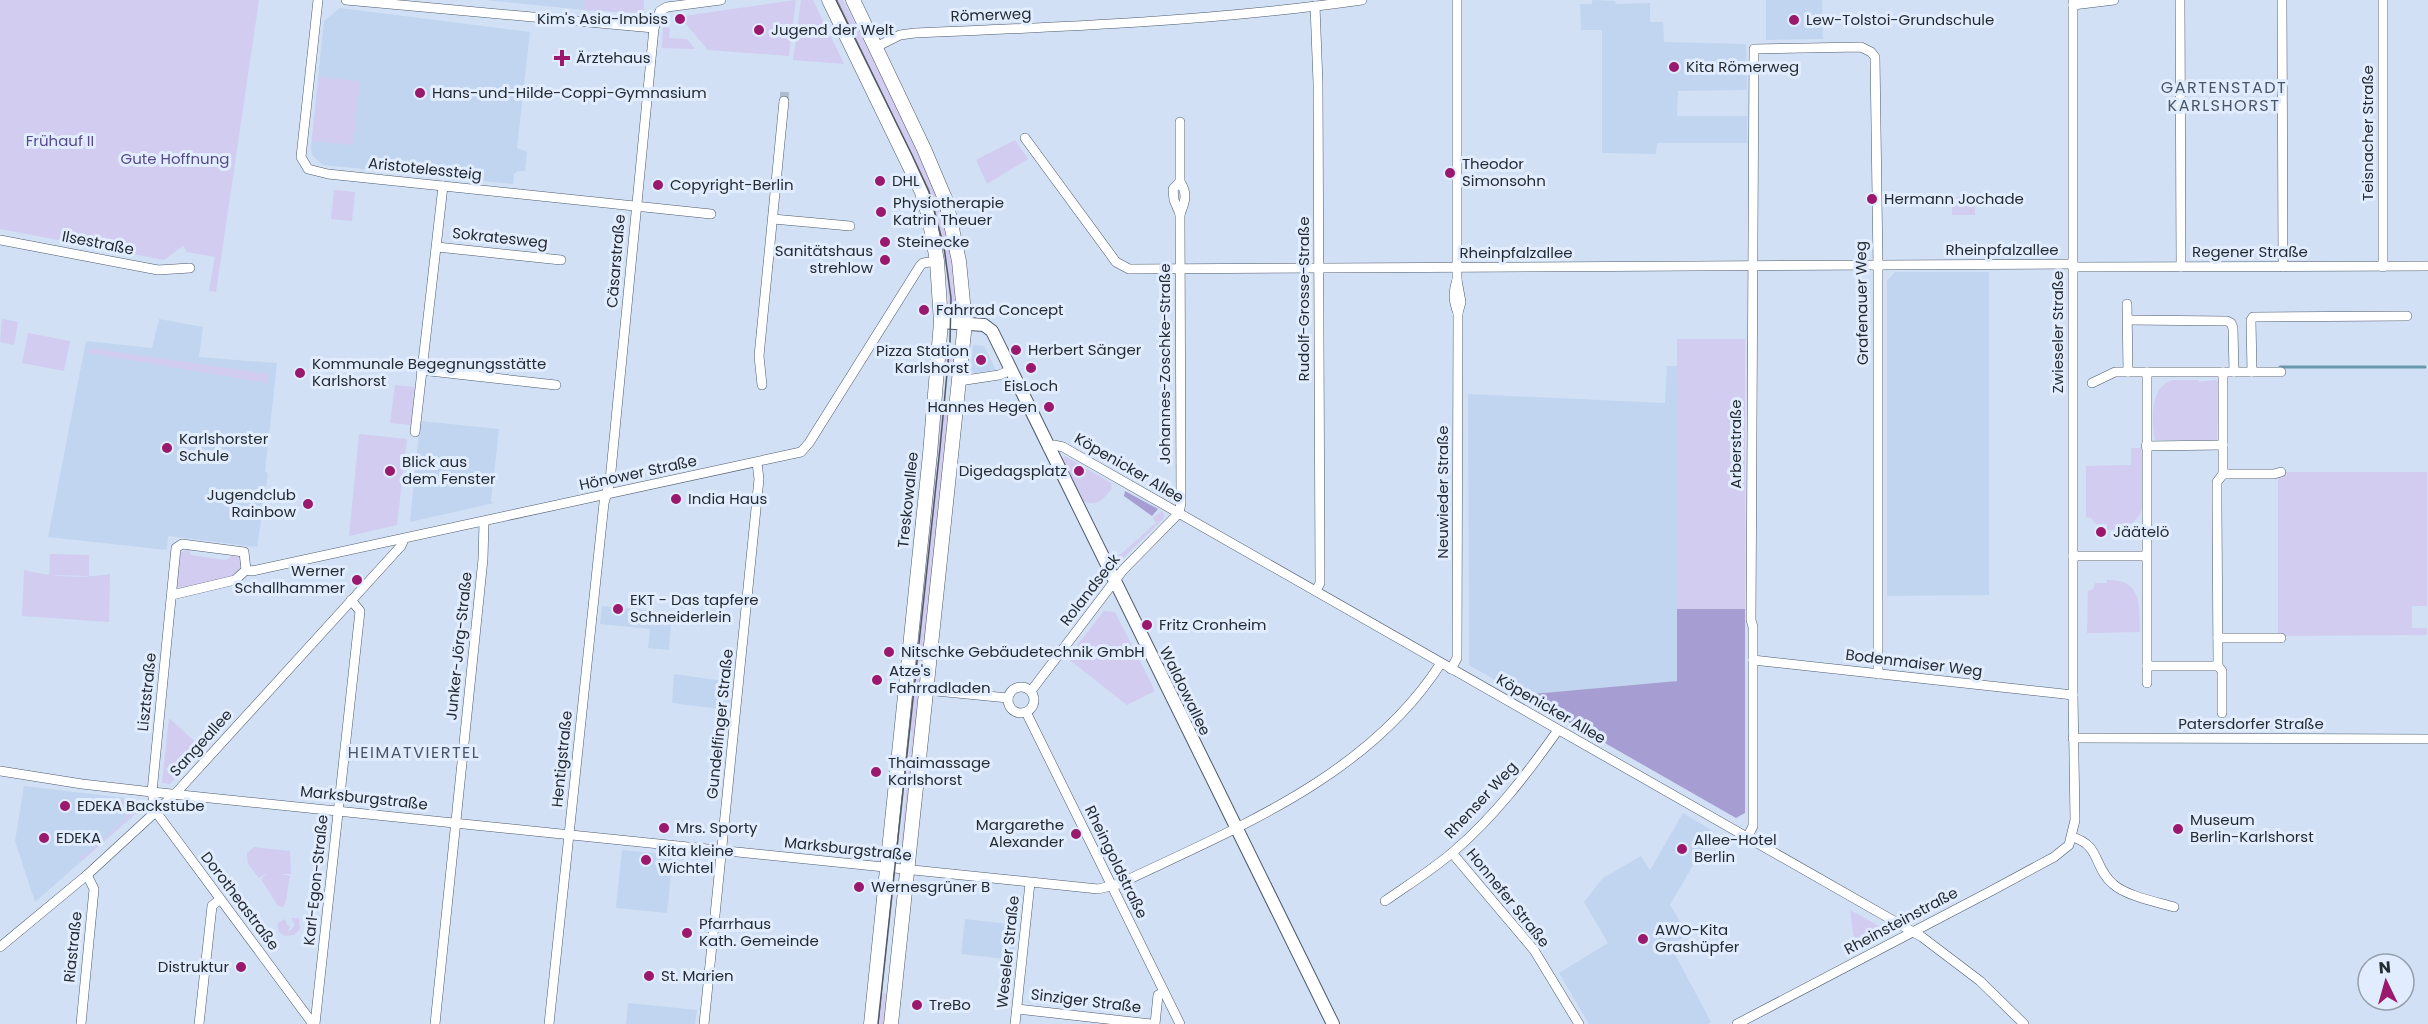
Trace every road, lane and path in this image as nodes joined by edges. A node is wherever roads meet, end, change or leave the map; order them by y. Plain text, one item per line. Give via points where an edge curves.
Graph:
1 (318, 0) edge
2 (346, 0) edge
3 (721, 0) edge
4 (829, 0) edge
5 (853, 0) edge
6 (1362, 0) edge
7 (1456, 0) edge
8 (2114, 0) edge
9 (2180, 0) edge
10 (2282, 0) edge
11 (2383, 0) edge
12 (2073, 2) edge
13 (1315, 6) junction
14 (654, 28) junction
15 (874, 48) junction
16 (1754, 49) joint
17 (784, 101) tunnel mouth
18 (1180, 122) dead end
19 (1025, 138) dead end
20 (443, 186) junction
21 (637, 207) junction
22 (711, 214) dead end
23 (773, 219) junction
24 (850, 226) dead end
25 (0, 240) edge
26 (437, 247) junction
27 (561, 260) dead end
28 (938, 261) junction
29 (1878, 265) junction
30 (2073, 265) junction
31 (1754, 266) junction
32 (2181, 267) junction
33 (2283, 267) junction
34 (2383, 267) junction
35 (2428, 267) edge
36 (190, 268) dead end
37 (1457, 268) junction
38 (1180, 269) junction
39 (1319, 269) junction
40 (2127, 304) dead end
41 (2407, 316) dead end
42 (2128, 320) junction
43 (941, 322) junction
44 (965, 323) junction
45 (421, 370) junction
46 (1011, 370) junction
47 (2128, 372) junction
48 (2147, 372) junction
49 (2223, 372) junction
50 (2234, 372) junction
51 (2252, 372) junction
52 (2281, 372) dead end
53 (959, 381) junction
54 (2092, 383) dead end
55 (556, 385) dead end
56 (762, 385) dead end
57 (415, 432) dead end
58 (2223, 445) junction
59 (2146, 446) junction
60 (1048, 448) junction
61 (757, 463) junction
62 (2281, 472) dead end
63 (2223, 474) junction
64 (605, 496) junction
65 (1179, 513) junction
66 (484, 522) junction
67 (404, 539) junction
68 (2073, 556) junction
69 (2146, 556) junction
70 (246, 570) junction
71 (1115, 582) junction
72 (1316, 591) junction
73 (172, 595) junction
74 (351, 600) junction
75 (2218, 638) junction
76 (2281, 638) dead end
77 (1753, 660) junction
78 (1441, 663) junction
79 (2148, 666) junction
80 (2218, 666) junction
81 (1451, 669) junction
82 (1878, 674) junction
83 (2147, 683) dead end
84 (926, 690) junction
85 (1031, 691) junction
86 (2073, 695) junction
87 (1008, 698) junction
88 (1026, 712) junction
89 (2222, 713) dead end
90 (1558, 730) junction
91 (2073, 738) junction
92 (2428, 739) edge
93 (0, 771) edge
94 (152, 792) junction
95 (175, 794) junction
96 (339, 811) junction
97 (156, 812) junction
98 (456, 823) junction
99 (1236, 828) junction
100 (569, 835) junction
101 (2072, 837) junction
102 (1747, 838) junction
103 (722, 851) junction
104 (1452, 853) junction
105 (886, 867) junction
106 (908, 870) junction
107 (87, 875) junction
108 (1030, 883) junction
109 (1111, 887) junction
110 (220, 899) junction
111 (1385, 901) dead end
112 (2174, 907) dead end
113 (1912, 932) junction
114 (0, 947) edge
115 (1164, 992) junction
116 (1017, 1009) junction
117 (81, 1024) edge
118 (199, 1024) edge
119 (314, 1024) edge
120 (435, 1024) edge
121 (549, 1024) edge
122 (704, 1024) edge
123 (871, 1024) edge
124 (891, 1024) edge
125 (1015, 1024) edge
126 (1151, 1024) edge
127 (1155, 1024) edge
128 (1180, 1024) edge
129 (1333, 1024) edge
130 (1579, 1024) edge
131 (1737, 1024) edge
132 (2024, 1024) edge

1 - 20 street, Aristotelessteig via 302,157 308,169
2 - 14 street
3 - 14 street via 667,7 660,11
4 - 28 main road, Treskowallee via 922,192
5 - 15 main road
6 - 13 street, Römerweg
7 - 37 street, Neuwieder Straße
8 - 12 street
9 - 32 street
10 - 33 street
11 - 34 street, Teisnacher Straße
12 - 30 street, Zwieseler Straße
13 - 15 street, Römerweg via 1140,23 915,33 900,35
13 - 39 street, Rudolf-Grosse-Straße
14 - 21 street, Cäsarstraße
15 - 44 main road via 945,201 959,261
16 - 29 street, Grafenauer Weg via 1861,47 1875,57
16 - 31 street, Arberstraße
17 - 23 street
18 - 38 street, Johannes-Zoschke-Straße via 1180,182 1173,189 1180,214
19 - 38 street, Rheinpfalzallee via 1121,267
20 - 21 street, Aristotelessteig
20 - 26 street, Sokratesweg
21 - 22 street, Aristotelessteig
21 - 64 street, Cäsarstraße via 610,481
23 - 24 street
23 - 56 street via 759,356
25 - 36 street, Ilsestraße via 158,270
26 - 27 street, Sokratesweg
26 - 45 street, Sokratesweg
28 - 43 main road, Treskowallee
28 - 61 street, Hönower Straße via 920,266 804,451
29 - 30 street, Rheinpfalzallee
29 - 31 street, Rheinpfalzallee
29 - 82 street, Grafenauer Weg
30 - 32 street, Regener Straße
30 - 68 street, Zwieseler Straße
31 - 37 street, Rheinpfalzallee
31 - 77 street, Arberstraße
32 - 33 street, Regener Straße
33 - 34 street, Regener Straße
34 - 35 street, Regener Straße
37 - 39 street, Rheinpfalzallee
37 - 81 street, Neuwieder Straße via 1461,303 1457,658
38 - 39 street, Rheinpfalzallee
38 - 65 street, Johannes-Zoschke-Straße
39 - 72 street, Rudolf-Grosse-Straße via 1320,584
40 - 42 street
41 - 51 street via 2253,317
42 - 47 street
42 - 50 street via 2227,321 2233,328
43 - 44 street, Waldowallee
43 - 105 main road, Treskowallee
44 - 46 street, Waldowallee via 984,325 992,331
44 - 53 main road
45 - 55 street
45 - 57 street, Sokratesweg
46 - 53 street
46 - 60 street, Waldowallee
47 - 48 street
47 - 54 street via 2115,372
48 - 49 street
48 - 59 street
49 - 50 street
49 - 58 street
50 - 51 street
51 - 52 street
53 - 84 main road
58 - 59 street
58 - 63 street
59 - 69 street
60 - 65 street, Köpenicker Allee via 1060,445
60 - 71 street, Waldowallee
61 - 64 street, Hönower Straße
61 - 103 street, Gundelfinger Straße via 759,479
62 - 63 street
63 - 75 street via 2217,482
64 - 66 street, Hönower Straße
64 - 100 street, Hentigstraße
65 - 71 street, Rolandseck
65 - 72 street, Köpenicker Allee
66 - 67 street, Hönower Straße
66 - 98 street, Junker-Jörg-Straße
67 - 70 street, Hönower Straße
67 - 74 street, Sangeallee
68 - 69 street
68 - 86 street, Zwieseler Straße
69 - 79 street
70 - 73 street via 235,580
70 - 73 street, Lisztstraße via 246,556 240,550 182,544 176,548
71 - 85 street, Rolandseck
71 - 99 street, Waldowallee
72 - 78 street, Köpenicker Allee
73 - 94 street, Lisztstraße
74 - 95 street, Sangeallee
74 - 96 street, Karl-Egon-Straße via 360,611
75 - 76 street
75 - 80 street
77 - 82 street, Bodenmaiser Weg
77 - 102 street, Arberstraße via 1754,826
78 - 81 street, Köpenicker Allee
78 - 99 street, Marksburgstraße via 1397,719 1350,760 1300,794
79 - 80 street
79 - 83 street
80 - 89 street via 2222,671
81 - 90 street, Köpenicker Allee
82 - 86 street, Bodenmaiser Weg
84 - 87 street
84 - 106 main road
85 - 87 street via 1016,688
85 - 88 street, Rolandseck via 1034,702
86 - 91 street, Zwieseler Straße
87 - 88 street via 1015,711
88 - 109 street, Rheingoldstraße
90 - 102 street, Köpenicker Allee
90 - 104 street, Rhenser Weg via 1511,792
91 - 92 street, Patersdorfer Straße
91 - 101 street, Zwieseler Straße
93 - 94 street, Marksburgstraße
94 - 95 street, Marksburgstraße
94 - 97 street, Dorotheastraße
95 - 96 street, Marksburgstraße
95 - 97 street, Sangeallee
96 - 98 street, Marksburgstraße
96 - 119 street, Karl-Egon-Straße
97 - 107 street, Sangeallee
97 - 110 street, Dorotheastraße
98 - 100 street, Marksburgstraße
98 - 120 street, Junker-Jörg-Straße
99 - 109 street, Marksburgstraße
99 - 129 street, Waldowallee
100 - 103 street, Marksburgstraße
100 - 121 street, Hentigstraße
101 - 112 street via 2090,846 2104,876 2115,886
101 - 113 street, Rheinsteinstraße via 2069,845 2054,857
102 - 113 street, Köpenicker Allee
103 - 105 street, Marksburgstraße
103 - 122 street, Gundelfinger Straße
104 - 111 street, Rhenser Weg
104 - 130 street, Honnefer Straße via 1534,950
105 - 106 street, Marksburgstraße
105 - 123 main road, Treskowallee
106 - 108 street, Marksburgstraße
106 - 124 main road
107 - 114 street, Sangeallee
107 - 117 street, Riastraße via 94,889
108 - 109 street, Marksburgstraße
108 - 116 street, Weseler Straße
109 - 115 street, Rheingoldstraße
110 - 118 street via 212,906
110 - 119 street, Dorotheastraße
113 - 131 street, Rheinsteinstraße
113 - 132 street, Köpenicker Allee via 1980,981
115 - 127 street via 1158,995
115 - 128 street, Rheingoldstraße
116 - 125 street, Weseler Straße
116 - 126 street, Sinziger Straße

